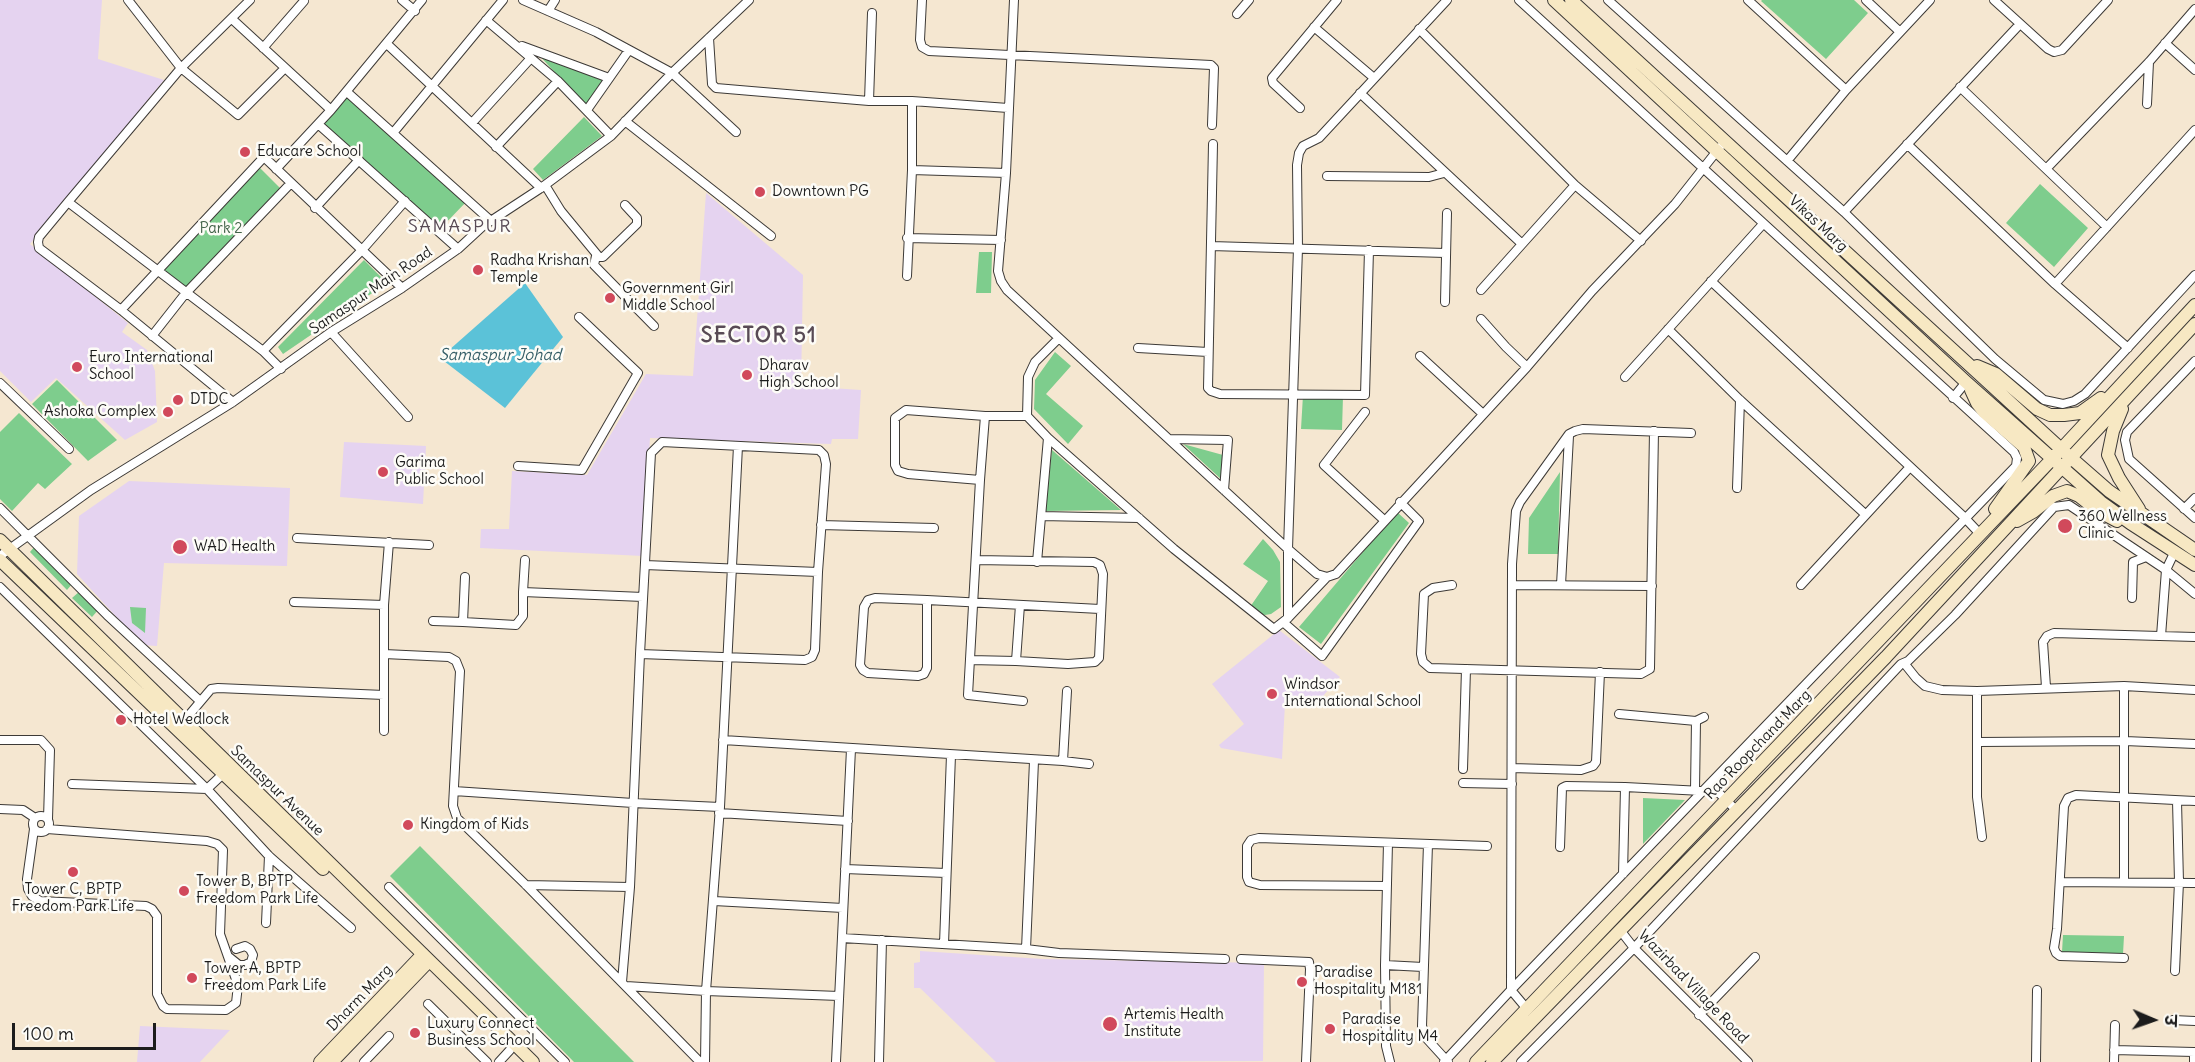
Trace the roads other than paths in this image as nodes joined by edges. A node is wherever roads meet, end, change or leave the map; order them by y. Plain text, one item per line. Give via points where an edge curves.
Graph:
1 (128, 0) edge
2 (250, 0) edge
3 (402, 0) edge
4 (422, 0) edge
5 (503, 0) edge
6 (523, 0) edge
7 (555, 0) edge
8 (749, 0) edge
9 (922, 0) edge
10 (1014, 0) edge
11 (1250, 0) edge
12 (1337, 0) edge
13 (1447, 0) edge
14 (1519, 0) edge
15 (1554, 0) edge
16 (1571, 0) edge
17 (1608, 0) edge
18 (1748, 0) edge
19 (1866, 0) edge
20 (1930, 0) edge
21 (1994, 0) edge
22 (303, 1) edge
23 (2104, 1) edge
24 (2195, 9) edge
25 (415, 11) junction
26 (548, 11) junction
27 (873, 13) dead end
28 (1237, 14) dead end
29 (232, 19) junction
30 (486, 20) junction
31 (2020, 24) junction
32 (1314, 27) junction
33 (1419, 29) junction
34 (1899, 31) junction
35 (709, 38) junction
36 (2165, 43) junction
37 (387, 44) junction
38 (518, 45) junction
39 (263, 48) junction
40 (629, 50) junction
41 (1010, 56) junction
42 (531, 58) junction
43 (2149, 62) junction
44 (181, 68) junction
45 (285, 68) junction
46 (2195, 70) edge
47 (672, 73) junction
48 (609, 78) junction
49 (1374, 78) junction
50 (558, 81) junction
51 (432, 84) junction
52 (1960, 87) junction
53 (1846, 90) junction
54 (346, 92) junction
55 (1360, 93) junction
56 (869, 100) junction
57 (912, 101) junction
58 (2147, 104) dead end
59 (1008, 108) junction
60 (1300, 108) dead end
61 (331, 110) junction
62 (587, 111) junction
63 (625, 121) junction
64 (472, 123) junction
65 (318, 124) junction
66 (1212, 125) dead end
67 (2195, 130) edge
68 (735, 132) dead end
69 (393, 133) junction
70 (611, 136) junction
71 (1213, 144) dead end
72 (1907, 144) junction
73 (1721, 146) junction
74 (496, 147) junction
75 (359, 160) junction
76 (1787, 161) junction
77 (1705, 168) junction
78 (2047, 168) junction
79 (276, 169) junction
80 (912, 170) junction
81 (1006, 173) junction
82 (1444, 173) junction
83 (1327, 176) dead end
84 (291, 183) junction
85 (1575, 185) junction
86 (543, 186) junction
87 (405, 201) junction
88 (68, 202) junction
89 (625, 206) dead end
90 (315, 208) junction
91 (1844, 212) junction
92 (1446, 213) dead end
93 (491, 221) junction
94 (1762, 224) junction
95 (2108, 226) junction
96 (771, 236) dead end
97 (908, 238) junction
98 (1001, 240) junction
99 (1641, 241) junction
100 (1521, 243) junction
101 (1211, 246) junction
102 (1298, 248) junction
103 (458, 249) junction
104 (362, 250) junction
105 (1369, 250) junction
106 (1445, 252) junction
107 (596, 256) junction
108 (157, 272) junction
109 (2195, 275) edge
110 (907, 276) dead end
111 (1711, 281) junction
112 (2055, 284) junction
113 (402, 288) junction
114 (1481, 290) dead end
115 (186, 294) junction
116 (1445, 303) dead end
117 (2195, 305) edge
118 (121, 310) junction
119 (579, 317) dead end
120 (1481, 319) dead end
121 (2195, 324) edge
122 (654, 326) dead end
123 (1668, 329) junction
124 (331, 332) junction
125 (153, 336) junction
126 (1059, 338) junction
127 (1138, 348) dead end
128 (2128, 348) junction
129 (263, 351) junction
130 (1208, 352) junction
131 (1420, 357) dead end
132 (2195, 361) edge
133 (1970, 364) junction
134 (1527, 367) junction
135 (281, 369) junction
136 (1625, 377) dead end
137 (0, 382) edge
138 (2123, 382) junction
139 (1968, 384) junction
140 (1294, 393) junction
141 (1953, 399) junction
142 (2126, 399) junction
143 (1740, 400) junction
144 (233, 402) junction
145 (1365, 412) dead end
146 (1483, 414) junction
147 (985, 416) junction
148 (1027, 416) junction
149 (408, 417) dead end
150 (1654, 431) junction
151 (1691, 433) dead end
152 (1569, 434) junction
153 (1048, 438) junction
154 (1169, 439) junction
155 (738, 446) junction
156 (69, 449) dead end
157 (2057, 453) junction
158 (2068, 463) junction
159 (518, 466) dead end
160 (1910, 467) junction
161 (980, 480) junction
162 (1737, 488) dead end
163 (1224, 490) junction
164 (2195, 498) edge
165 (1400, 502) junction
166 (0, 508) edge
167 (2184, 509) junction
168 (1865, 514) junction
169 (2143, 515) junction
170 (1041, 516) junction
171 (1139, 518) junction
172 (1965, 518) junction
173 (2195, 518) edge
174 (1384, 520) junction
175 (2130, 523) junction
176 (1989, 524) junction
177 (822, 525) junction
178 (934, 528) dead end
179 (2003, 529) junction
180 (1980, 534) junction
181 (27, 536) junction
182 (297, 538) dead end
183 (389, 542) junction
184 (429, 544) dead end
185 (1288, 549) junction
186 (2195, 550) edge
187 (2, 551) edge
188 (2175, 551) junction
189 (2146, 557) junction
190 (525, 560) dead end
191 (976, 560) junction
192 (1037, 562) junction
193 (645, 565) junction
194 (2195, 565) edge
195 (732, 568) junction
196 (2166, 570) junction
197 (818, 572) junction
198 (465, 576) dead end
199 (1327, 577) junction
200 (1452, 585) dead end
201 (1512, 585) junction
202 (1561, 585) junction
203 (1801, 585) dead end
204 (1652, 586) junction
205 (0, 587) edge
206 (524, 592) junction
207 (2195, 594) edge
208 (643, 597) junction
209 (2132, 598) dead end
210 (927, 600) junction
211 (294, 602) dead end
212 (973, 603) junction
213 (384, 605) junction
214 (1020, 605) junction
215 (1100, 609) junction
216 (1286, 620) junction
217 (433, 621) dead end
218 (464, 622) junction
219 (2161, 636) junction
220 (2195, 637) edge
221 (384, 654) junction
222 (640, 654) junction
223 (727, 656) junction
224 (1886, 657) junction
225 (970, 660) junction
226 (1016, 661) junction
227 (1902, 663) junction
228 (1466, 669) junction
229 (1512, 670) junction
230 (1600, 672) junction
231 (2124, 686) junction
232 (2046, 687) junction
233 (2195, 690) edge
234 (1067, 691) dead end
235 (1977, 691) junction
236 (384, 695) junction
237 (200, 701) junction
238 (1023, 701) dead end
239 (1619, 714) dead end
240 (184, 721) junction
241 (384, 731) dead end
242 (0, 740) edge
243 (723, 740) junction
244 (2125, 741) junction
245 (1978, 742) junction
246 (2195, 744) edge
247 (851, 749) junction
248 (951, 755) junction
249 (1034, 760) junction
250 (1063, 761) junction
251 (1089, 764) dead end
252 (1512, 768) junction
253 (1463, 769) dead end
254 (223, 774) junction
255 (1463, 783) dead end
256 (72, 784) dead end
257 (1512, 784) junction
258 (1710, 784) junction
259 (1626, 787) junction
260 (207, 789) junction
261 (454, 791) junction
262 (1699, 791) junction
263 (2125, 796) junction
264 (1726, 800) junction
265 (2177, 801) junction
266 (2195, 801) edge
267 (633, 803) junction
268 (0, 809) edge
269 (719, 810) junction
270 (1736, 810) junction
271 (35, 818) junction
272 (48, 819) junction
273 (848, 821) junction
274 (34, 829) junction
275 (47, 829) junction
276 (1982, 837) dead end
277 (1388, 843) junction
278 (1428, 844) junction
279 (1486, 846) dead end
280 (1560, 847) dead end
281 (269, 856) junction
282 (845, 869) junction
283 (946, 873) junction
284 (1623, 874) junction
285 (2124, 881) junction
286 (2060, 882) junction
287 (2179, 882) junction
288 (2195, 883) edge
289 (526, 885) junction
290 (1387, 886) junction
291 (389, 887) dead end
292 (630, 887) junction
293 (714, 901) junction
294 (843, 908) junction
295 (266, 923) dead end
296 (351, 928) dead end
297 (1620, 930) junction
298 (842, 938) junction
299 (882, 940) junction
300 (944, 944) junction
301 (1634, 948) junction
302 (236, 949) dead end
303 (1026, 949) junction
304 (227, 955) junction
305 (1755, 957) dead end
306 (2124, 958) dead end
307 (1225, 959) dead end
308 (1242, 959) dead end
309 (424, 960) junction
310 (1385, 965) junction
311 (1423, 967) junction
312 (2175, 971) dead end
313 (624, 984) junction
314 (1511, 990) junction
315 (2037, 990) dead end
316 (706, 992) junction
317 (839, 996) junction
318 (428, 1004) dead end
319 (1527, 1009) junction
320 (1699, 1015) junction
321 (2173, 1020) dead end
322 (2195, 1021) edge
323 (2115, 1025) dead end
324 (389, 1036) dead end
325 (510, 1050) junction
326 (2114, 1050) junction
327 (695, 1060) edge
328 (1446, 1061) edge
329 (1524, 1061) edge
330 (320, 1062) edge
331 (332, 1062) edge
332 (364, 1062) edge
333 (487, 1062) edge
334 (499, 1062) edge
335 (522, 1062) edge
336 (534, 1062) edge
337 (565, 1062) edge
338 (705, 1062) edge
339 (836, 1062) edge
340 (879, 1062) edge
341 (1306, 1062) edge
342 (1390, 1062) edge
343 (1476, 1062) edge
344 (1492, 1062) edge
345 (1748, 1062) edge
346 (2036, 1062) edge
347 (2114, 1062) edge
348 (2194, 1062) edge

1 - 44 street
2 - 29 street
3 - 25 street
4 - 25 street
5 - 30 street
6 - 26 street
7 - 26 street
8 - 35 street, Samaspur Main Road
9 - 41 street via 922,47 929,51
10 - 41 street
11 - 28 street
12 - 32 street
13 - 33 street
14 - 77 street
15 - 73 main road, Vikas Marg
16 - 73 main road, Vikas Marg
17 - 76 street
18 - 53 street
19 - 34 street
20 - 34 street
21 - 31 street
22 - 39 street
23 - 31 street via 2062,50 2048,50
24 - 36 street
25 - 37 street
26 - 40 street
27 - 56 street
29 - 39 street
29 - 44 street
30 - 38 street
30 - 51 street
31 - 52 street
32 - 49 street
32 - 60 street via 1272,78
33 - 49 street
33 - 85 street
34 - 53 street
35 - 47 street, Samaspur Main Road
35 - 56 street via 712,84 716,88
36 - 43 street
36 - 46 street
37 - 51 street
37 - 54 street
38 - 42 street
38 - 48 street
39 - 45 street
40 - 47 street
40 - 48 street
41 - 59 street
41 - 66 street via 1211,65
42 - 50 street
42 - 64 street
43 - 58 street
43 - 78 street
44 - 45 street via 238,115
44 - 88 street
45 - 61 street
47 - 63 street, Samaspur Main Road
47 - 68 street
48 - 62 street
49 - 55 street
50 - 62 street
50 - 74 street
51 - 64 street
51 - 69 street
52 - 72 street
52 - 78 street
53 - 76 street
54 - 61 street
54 - 69 street
55 - 82 street
55 - 102 street via 1319,138 1299,153
56 - 57 street
57 - 59 street
57 - 80 street
59 - 81 street
61 - 65 street
62 - 70 street
63 - 70 street, Samaspur Main Road
63 - 96 street
64 - 74 street
65 - 75 street
65 - 79 street
67 - 95 street
69 - 93 street
70 - 86 street, Samaspur Main Road
71 - 101 street
72 - 91 street
72 - 112 street
73 - 77 street
73 - 133 main road, Vikas Marg
73 - 139 main road, Vikas Marg
74 - 86 street
75 - 87 street
75 - 90 street
76 - 91 street
77 - 94 street
77 - 99 street
78 - 95 street
79 - 84 street
79 - 108 street via 264,157
80 - 81 street
80 - 97 street
81 - 98 street
82 - 83 street via 1429,177
82 - 100 street
84 - 90 street
84 - 115 street
85 - 99 street
85 - 100 street
86 - 93 street, Samaspur Main Road
86 - 107 street
87 - 103 street
87 - 104 street
88 - 108 street
88 - 118 street via 39,237 39,248
89 - 107 street via 638,218 637,224 603,257
90 - 104 street
91 - 128 street via 1995,359 2044,400 2062,404 2074,401 2093,387
92 - 106 street
93 - 103 street, Samaspur Main Road
94 - 111 street
94 - 141 street
95 - 112 street
97 - 98 street
97 - 110 street
98 - 126 street via 1001,281
99 - 134 street
100 - 114 street
101 - 102 street
101 - 130 street
102 - 105 street
102 - 140 street
103 - 113 street, Samaspur Main Road
104 - 113 street
104 - 129 street
105 - 106 street
105 - 140 street via 1365,395
106 - 116 street
107 - 122 street via 594,266
108 - 115 street
108 - 118 street
109 - 128 street
111 - 123 street
111 - 160 street
112 - 128 street
113 - 124 street, Samaspur Main Road
115 - 125 street
115 - 129 street
117 - 138 main road
118 - 125 street
119 - 159 street via 638,373 582,470
120 - 134 street
121 - 142 main road, Rao Roopchand Marg
123 - 136 street
123 - 143 street
124 - 135 street, Samaspur Main Road
124 - 149 street
125 - 144 street
126 - 148 street via 1030,369
126 - 154 street
127 - 130 street
129 - 135 street
130 - 140 street via 1208,388 1214,393
131 - 146 street
132 - 167 street via 2127,432 2125,440 2129,459
133 - 138 main road via 1996,374 2037,409 2050,415 2080,413
133 - 157 main road, Vikas Marg
134 - 146 street
135 - 144 street, Samaspur Main Road
137 - 156 street
138 - 157 main road, Rao Roopchand Marg
139 - 141 street
139 - 157 main road, Vikas Marg
139 - 176 main road via 1984,412 2024,447 2029,460 1995,508
140 - 185 street
141 - 172 street via 2017,458 2016,466
142 - 158 main road, Rao Roopchand Marg
142 - 169 main road via 2108,455
143 - 162 street
143 - 168 street
144 - 181 street, Samaspur Main Road via 91,490
145 - 174 street via 1324,465
146 - 165 street
147 - 148 street
147 - 161 street
147 - 161 street via 906,410 895,418 898,471
148 - 153 street
150 - 151 street
150 - 152 street via 1583,429
150 - 204 street
152 - 201 street via 1516,511
152 - 202 street
153 - 170 street
153 - 171 street
154 - 163 street
154 - 163 street via 1228,440
155 - 177 street via 819,450 826,464
155 - 193 street via 662,442 656,446 651,453
155 - 195 street
157 - 158 main road, Vikas Marg
157 - 176 main road, Rao Roopchand Marg
158 - 169 main road
158 - 175 main road via 2101,502
158 - 179 main road, Rao Roopchand Marg
160 - 168 street
160 - 172 street
161 - 191 street
163 - 185 street
164 - 167 street
165 - 174 street
165 - 216 street via 1419,521 1322,656
166 - 181 street
167 - 173 street
168 - 203 street
169 - 186 main road
170 - 171 street
170 - 192 street
171 - 216 street via 1274,629
172 - 180 street
172 - 258 street via 1861,621
174 - 199 street via 1336,574
175 - 179 main road via 2114,520 2067,491
175 - 188 main road
176 - 180 main road, Rao Roopchand Marg
177 - 178 street
177 - 197 street
179 - 224 main road, Rao Roopchand Marg
180 - 264 main road, Rao Roopchand Marg
181 - 187 street, Samaspur Main Road
181 - 237 street
182 - 183 street
183 - 184 street
183 - 213 street
185 - 199 street via 1317,574
185 - 216 street
187 - 240 main road, Samaspur Avenue
187 - 254 main road, Samaspur Avenue
188 - 194 main road
188 - 196 street
189 - 196 street
189 - 209 street via 2133,562
189 - 227 street via 2069,505 2054,507 1955,615
190 - 206 street
191 - 192 street
191 - 212 street
192 - 215 street via 1094,562 1100,566
193 - 195 street
193 - 208 street
195 - 197 street
195 - 223 street
196 - 207 street
196 - 219 street
197 - 223 street via 812,657 805,660
198 - 218 street
199 - 216 street
200 - 228 street via 1424,594 1421,654 1430,668
201 - 202 street
201 - 229 street
202 - 204 street
204 - 230 street via 1650,669 1641,674
205 - 260 street
206 - 208 street
206 - 218 street via 523,616 516,625
208 - 222 street
210 - 210 street via 924,674 863,670 860,665 864,607 868,600
210 - 212 street
211 - 213 street
212 - 214 street
212 - 225 street
213 - 221 street
214 - 215 street
214 - 226 street
215 - 226 street via 1099,658 1095,662
217 - 218 street
219 - 220 street
219 - 232 street via 2047,636 2043,642
221 - 236 street
221 - 261 street via 449,657 456,661 460,671
222 - 223 street
222 - 267 street
223 - 243 street
224 - 227 street
224 - 270 main road, Rao Roopchand Marg
225 - 226 street
225 - 238 street via 968,695
227 - 235 street via 1925,686
227 - 301 street
228 - 229 street
228 - 253 street
229 - 230 street
229 - 252 street
230 - 252 street via 1593,766 1581,770
231 - 232 street
231 - 233 street
231 - 244 street
232 - 235 street
234 - 250 street
235 - 245 street
236 - 237 street via 218,688
236 - 241 street
237 - 240 street
239 - 262 street via 1700,719
240 - 309 main road, Samaspur Avenue
242 - 272 street via 41,740 50,750
243 - 247 street
243 - 269 street
244 - 245 street
244 - 246 street
244 - 263 street
245 - 276 street via 1977,797
247 - 248 street
247 - 273 street
248 - 249 street
248 - 283 street
249 - 250 street
249 - 303 street
250 - 251 street
252 - 257 street
254 - 260 street
254 - 309 main road, Samaspur Avenue
255 - 257 street
256 - 260 street
257 - 314 street
258 - 262 street
258 - 264 street
259 - 262 street
259 - 280 street via 1562,788
259 - 284 street
260 - 281 street
261 - 267 street
261 - 289 street via 457,818
262 - 284 street
263 - 265 street
263 - 285 street
263 - 286 street via 2068,798 2064,806
264 - 270 street
264 - 319 main road, Rao Roopchand Marg
265 - 266 street
265 - 287 street
267 - 269 street
267 - 292 street
268 - 271 street via 23,810
269 - 273 street
269 - 293 street
270 - 297 main road, Rao Roopchand Marg
271 - 272 street via 42,815
271 - 274 street
272 - 275 street
273 - 282 street
274 - 275 street
274 - 304 street via 27,879 28,889 40,902 152,909 157,916 157,994 167,1009 226,1010 236,1004 239,990
275 - 304 street via 217,844 223,850 220,934
277 - 278 street
277 - 290 street
277 - 290 street via 1259,838 1247,846 1247,877 1260,885
278 - 279 street
278 - 311 street
281 - 295 street
281 - 296 street
282 - 283 street
282 - 294 street
283 - 300 street
284 - 314 street
285 - 286 street
285 - 287 street
286 - 306 street via 2056,953 2060,957
287 - 288 street
287 - 312 street
289 - 292 street
289 - 313 street
290 - 310 street
291 - 337 street
292 - 313 street
293 - 294 street
293 - 316 street
294 - 298 street
297 - 301 street, Wazirbad Village Road
297 - 344 main road, Rao Roopchand Marg
298 - 299 street
298 - 317 street
299 - 300 street
299 - 340 street
300 - 303 street
301 - 320 street, Wazirbad Village Road
301 - 329 street
302 - 304 street via 250,949 249,964 239,965
303 - 307 street
305 - 320 street
308 - 341 street via 1309,962
309 - 325 main road, Samaspur Avenue
309 - 330 main road, Dharm Marg
309 - 331 main road, Dharm Marg
309 - 336 main road, Samaspur Avenue
310 - 311 street
310 - 342 street via 1386,1046
311 - 328 street via 1422,1026 1427,1039
313 - 316 street
313 - 327 street
314 - 319 street
314 - 328 street
315 - 346 street
316 - 317 street
316 - 338 street
317 - 339 street
318 - 333 street
319 - 343 main road, Rao Roopchand Marg
320 - 345 street, Wazirbad Village Road
321 - 322 street
323 - 326 street
324 - 332 street
325 - 334 street
325 - 335 main road, Samaspur Avenue
326 - 347 street
326 - 348 street via 2194,1052

